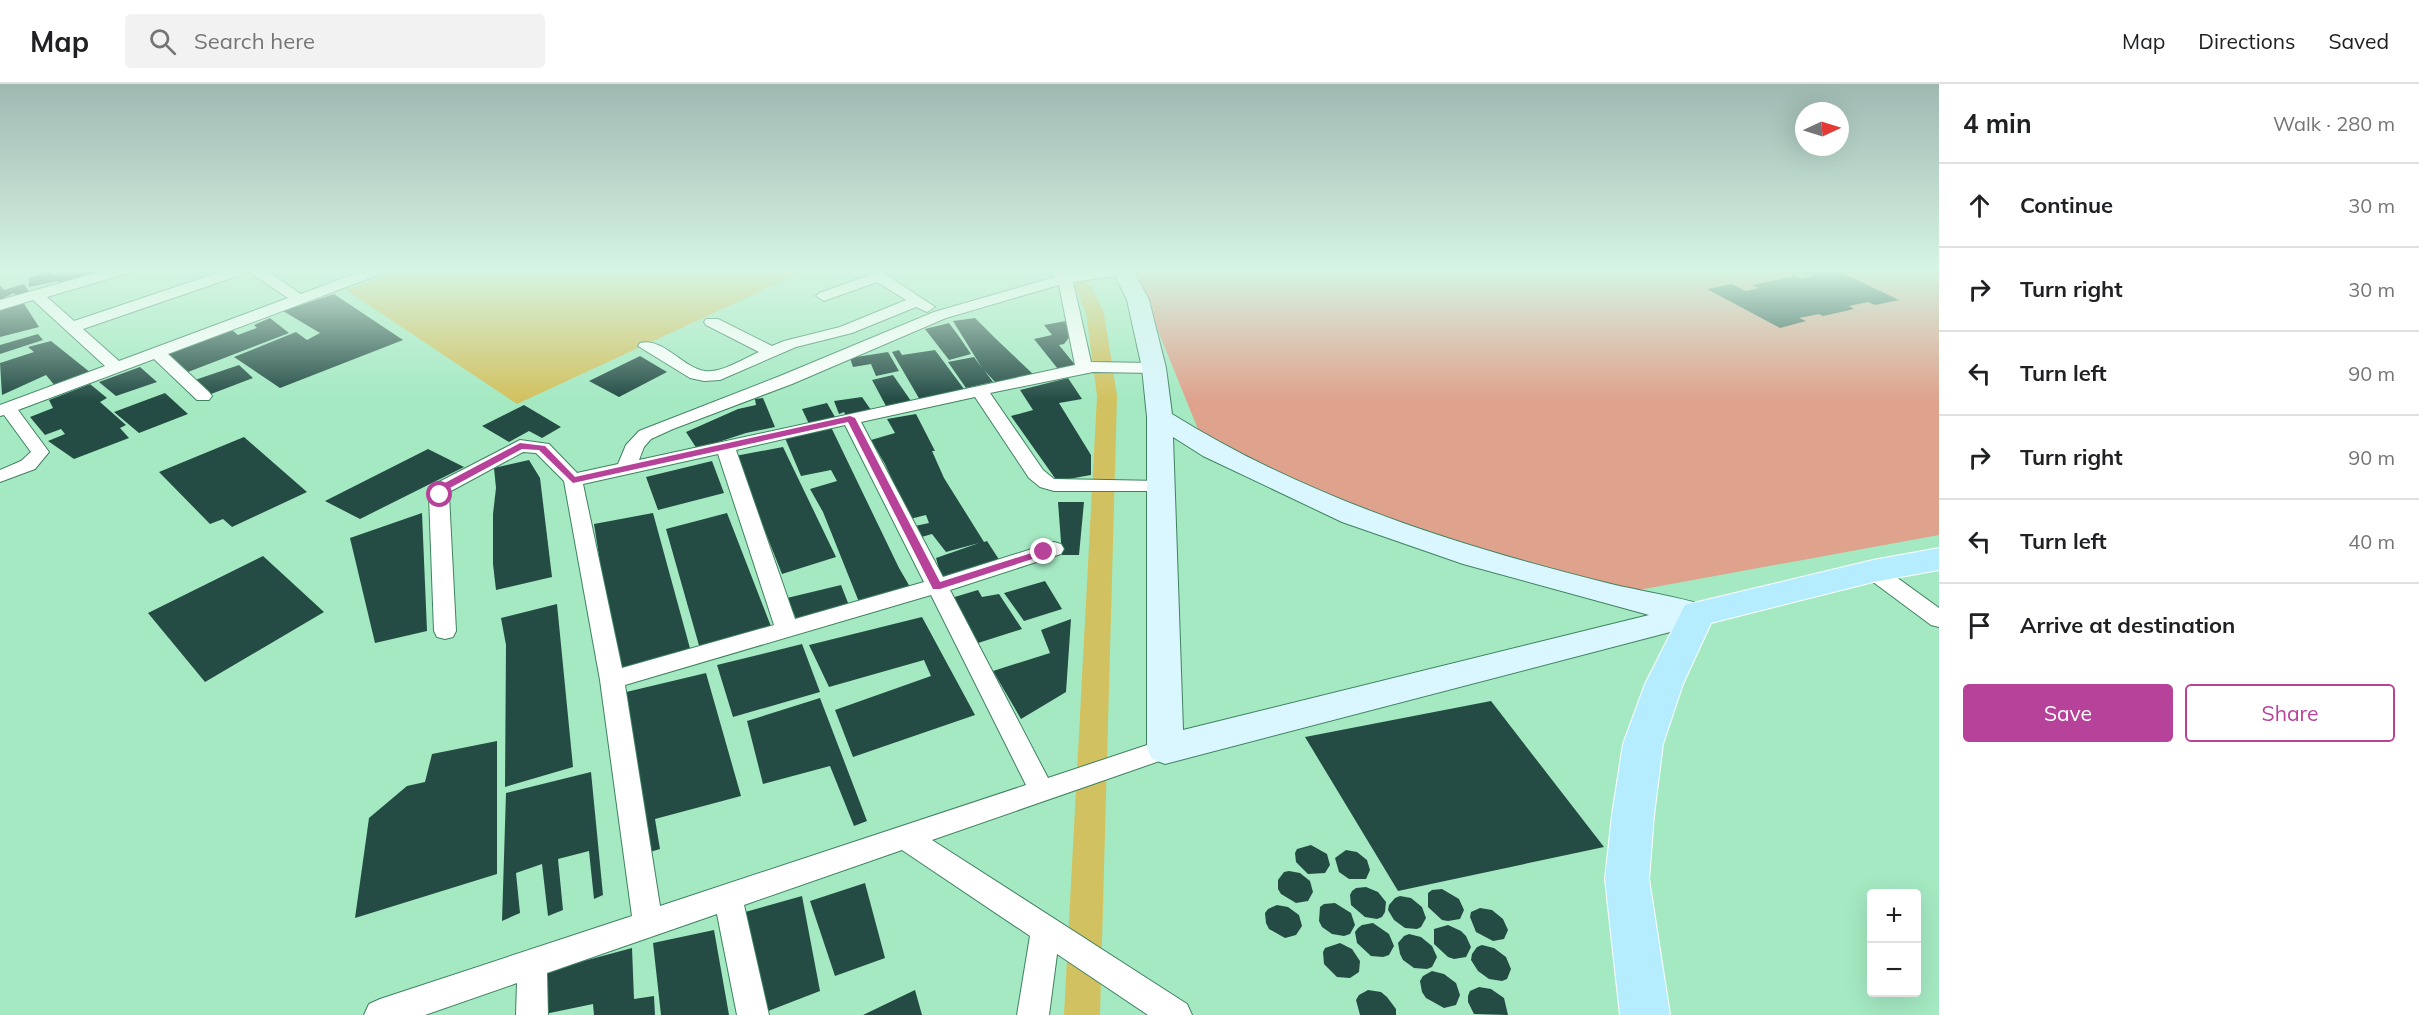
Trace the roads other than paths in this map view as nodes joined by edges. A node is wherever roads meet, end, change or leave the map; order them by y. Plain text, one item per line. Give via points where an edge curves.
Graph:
1 (56, 312) edge
2 (116, 312) edge
3 (262, 312) edge
4 (890, 312) edge
5 (936, 312) edge
6 (948, 312) edge
7 (1074, 312) edge
8 (1141, 312) edge
9 (940, 315) junction
10 (712, 322) dead end
11 (73, 327) junction
12 (646, 346) dead end
13 (772, 352) junction
14 (157, 353) junction
15 (117, 368) junction
16 (1088, 368) junction
17 (1154, 368) junction
18 (979, 390) junction
19 (203, 396) dead end
20 (4, 410) edge
21 (1160, 417) junction
22 (850, 418) junction
23 (725, 445) junction
24 (626, 468) junction
25 (0, 476) edge
26 (573, 480) junction
27 (1161, 487) junction
28 (1054, 549) dead end
29 (1939, 559) edge
30 (1873, 571) junction
31 (937, 586) junction
32 (1697, 614) junction
33 (1939, 619) edge
34 (787, 629) junction
35 (445, 631) dead end
36 (612, 680) junction
37 (1165, 749) junction
38 (1042, 791) junction
39 (905, 837) junction
40 (728, 897) junction
41 (648, 924) junction
42 (1046, 930) junction
43 (532, 963) junction
44 (380, 1015) edge
45 (532, 1015) edge
46 (753, 1015) edge
47 (1033, 1015) edge
48 (1176, 1015) edge
49 (1646, 1015) edge

1 - 11 street
2 - 11 street
3 - 14 street
4 - 13 street
5 - 9 street
6 - 9 street
7 - 16 street
8 - 17 street
9 - 24 street via 645,435 635,445
10 - 13 street
11 - 15 street
12 - 13 street via 704,376 720,375
14 - 15 street
14 - 19 street
15 - 20 street
16 - 17 street
16 - 18 street
17 - 21 street
18 - 22 street
18 - 27 street via 1036,474 1047,483
20 - 25 street via 40,452 28,465
21 - 27 street
21 - 32 street via 1212,450 1352,516 1474,557
22 - 23 street
22 - 31 street
23 - 24 street
23 - 34 street
24 - 26 street
26 - 35 street via 542,448 520,446 444,487 440,495
26 - 36 street
27 - 37 street
28 - 31 street
29 - 30 main road
30 - 32 main road
30 - 33 street
31 - 34 street
31 - 38 street
32 - 37 street
32 - 49 main road via 1664,684 1643,744 1632,815 1627,879
34 - 36 street
36 - 41 street
37 - 38 street
38 - 39 street
39 - 40 street
39 - 42 street
40 - 41 street
40 - 46 street
41 - 43 street
42 - 47 street
42 - 48 street
43 - 44 street
43 - 45 street

